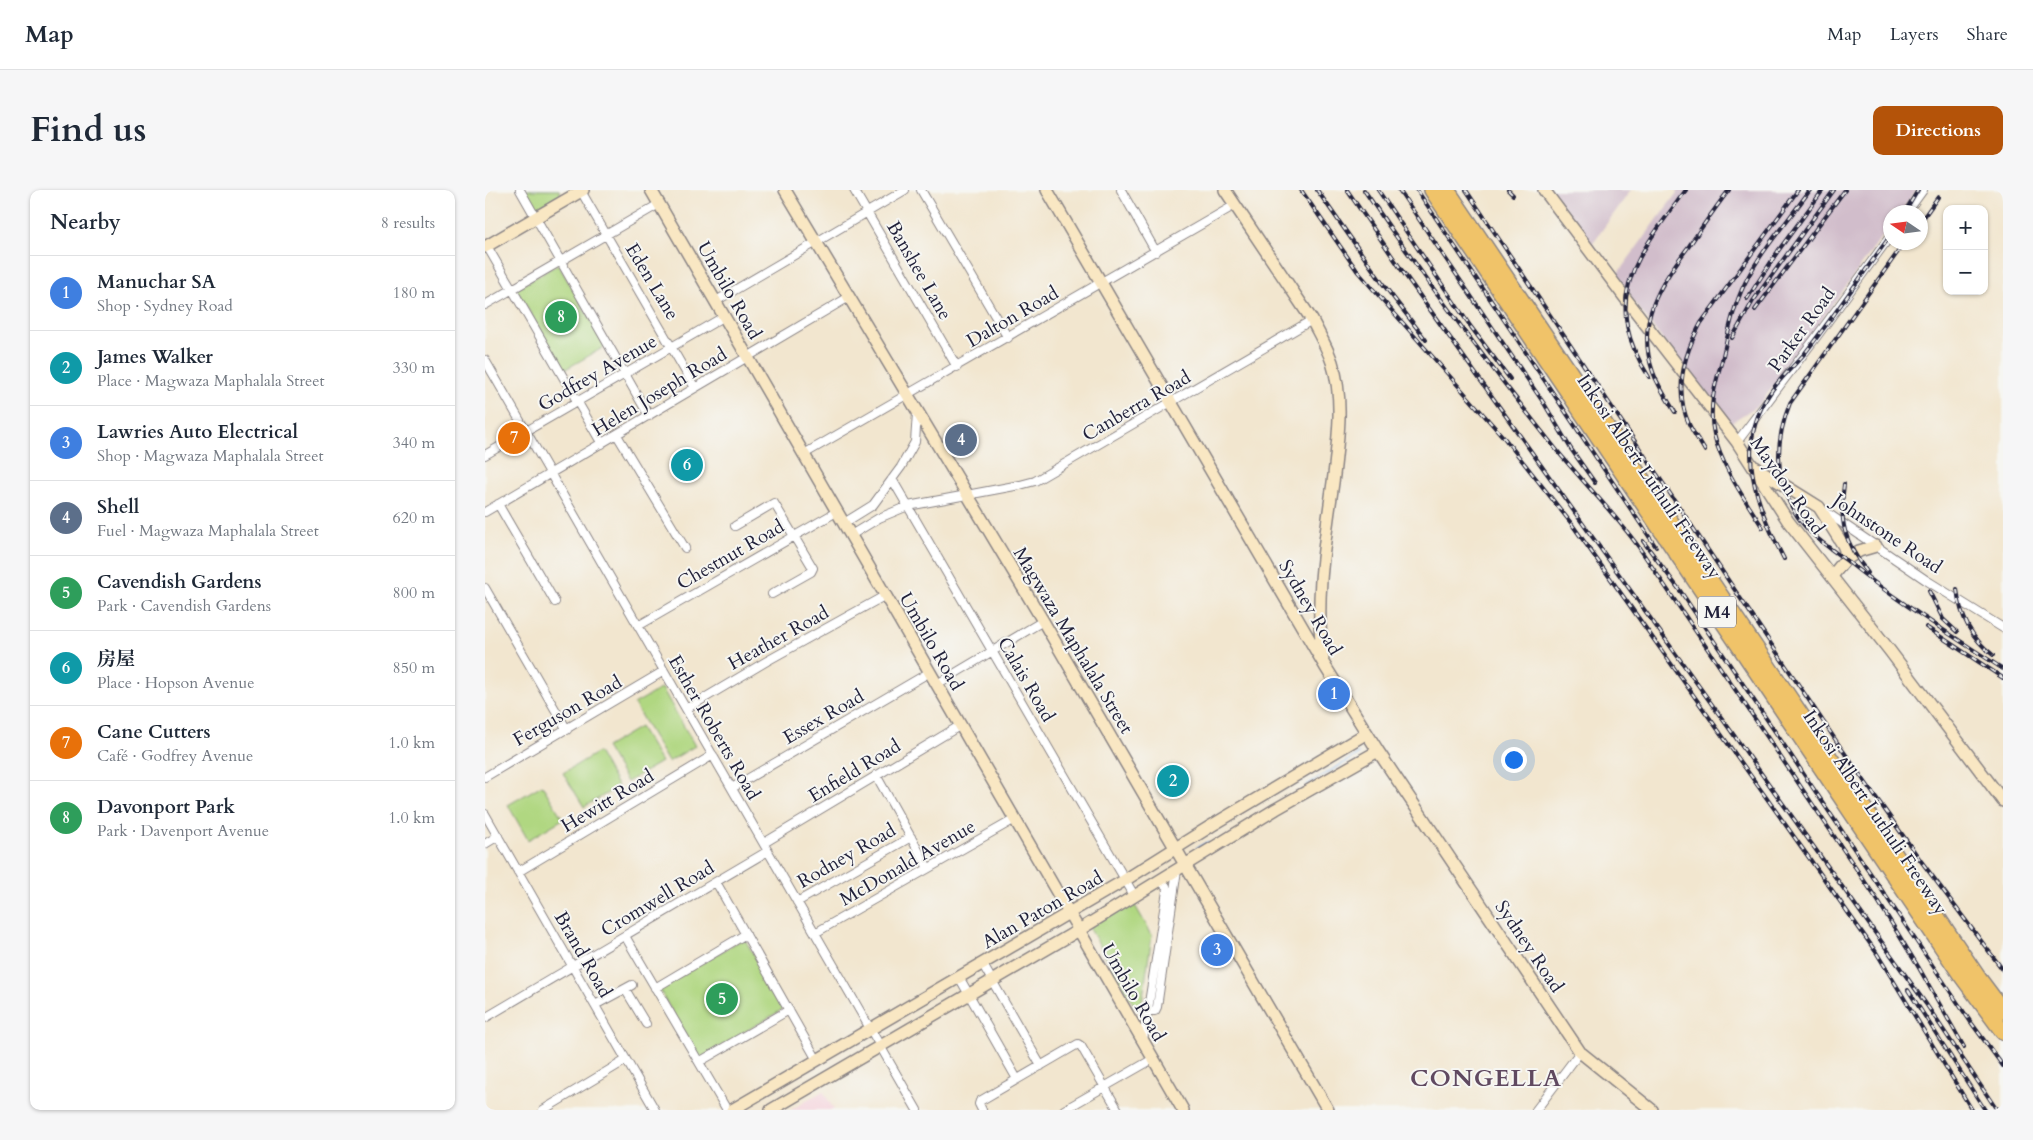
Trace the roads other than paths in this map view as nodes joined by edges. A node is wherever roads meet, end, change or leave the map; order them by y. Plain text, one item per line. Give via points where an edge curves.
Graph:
1 (520, 190) edge
2 (651, 190) edge
3 (785, 190) edge
4 (854, 190) edge
5 (905, 190) edge
6 (921, 190) edge
7 (1047, 190) edge
8 (1121, 190) edge
9 (1225, 190) edge
10 (1432, 190) edge
11 (1447, 190) edge
12 (1544, 190) edge
13 (1923, 190) edge
14 (583, 191) edge
15 (565, 195) edge
16 (659, 204) junction
17 (1235, 205) junction
18 (1912, 205) edge
19 (867, 212) junction
20 (535, 218) junction
21 (606, 234) junction
22 (815, 241) junction
23 (486, 246) edge
24 (1883, 246) edge
25 (1156, 252) junction
26 (559, 261) junction
27 (1102, 283) junction
28 (512, 288) junction
29 (849, 297) junction
30 (716, 301) junction
31 (485, 304) edge
32 (725, 316) junction
33 (1312, 320) junction
34 (1008, 338) junction
35 (672, 346) junction
36 (749, 356) junction
37 (485, 360) edge
38 (957, 367) junction
39 (625, 374) junction
40 (695, 388) junction
41 (907, 394) junction
42 (578, 402) junction
43 (1171, 403) junction
44 (917, 413) junction
45 (649, 416) junction
46 (526, 432) junction
47 (617, 434) junction
48 (1737, 442) junction
49 (602, 444) junction
50 (805, 454) junction
51 (485, 455) edge
52 (1754, 466) junction
53 (550, 474) junction
54 (892, 479) junction
55 (1795, 492) junction
56 (968, 494) junction
57 (498, 504) junction
58 (908, 506) junction
59 (1819, 507) junction
60 (1781, 510) junction
61 (838, 511) junction
62 (485, 512) edge
63 (844, 523) junction
64 (735, 526) dead end
65 (851, 535) junction
66 (794, 536) junction
67 (1876, 546) junction
68 (685, 548) dead end
69 (1845, 560) junction
70 (1832, 576) junction
71 (485, 588) edge
72 (772, 594) dead end
73 (886, 595) junction
74 (555, 602) dead end
75 (1043, 621) junction
76 (638, 626) junction
77 (2003, 628) edge
78 (991, 652) junction
79 (1325, 666) junction
80 (665, 672) junction
81 (930, 672) junction
82 (937, 684) junction
83 (686, 709) junction
84 (961, 725) junction
85 (567, 730) junction
86 (1367, 733) junction
87 (1378, 751) junction
88 (713, 756) junction
89 (876, 776) junction
90 (485, 777) edge
91 (732, 788) junction
92 (1267, 794) junction
93 (2003, 801) edge
94 (1276, 809) junction
95 (485, 814) edge
96 (1015, 819) junction
97 (498, 836) junction
98 (911, 837) junction
99 (764, 843) junction
100 (485, 844) edge
101 (1175, 848) junction
102 (768, 851) junction
103 (1181, 867) junction
104 (928, 868) junction
105 (518, 872) junction
106 (1125, 880) junction
107 (1159, 880) junction
108 (716, 882) junction
109 (1134, 895) junction
110 (797, 902) junction
111 (1069, 913) junction
112 (1079, 930) junction
113 (815, 933) junction
114 (746, 934) junction
115 (625, 936) junction
116 (1162, 942) junction
117 (982, 964) junction
118 (572, 967) junction
119 (959, 977) junction
120 (992, 980) junction
121 (655, 988) junction
122 (969, 994) junction
123 (595, 1005) junction
124 (789, 1010) junction
125 (2003, 1011) edge
126 (485, 1018) edge
127 (646, 1024) dead end
128 (870, 1029) junction
129 (2003, 1032) edge
130 (1143, 1040) junction
131 (880, 1047) junction
132 (1581, 1052) junction
133 (1153, 1059) junction
134 (626, 1060) junction
135 (817, 1060) junction
136 (699, 1062) junction
137 (1041, 1066) junction
138 (1017, 1079) junction
139 (1105, 1087) junction
140 (544, 1110) edge
141 (655, 1110) edge
142 (727, 1110) edge
143 (732, 1110) edge
144 (771, 1110) edge
145 (917, 1110) edge
146 (982, 1110) edge
147 (1064, 1110) edge
148 (1118, 1110) edge
149 (1183, 1110) edge
150 (1328, 1110) edge
151 (1536, 1110) edge
152 (1652, 1110) edge

1 - 20 street
2 - 16 street, Umbilo Road
3 - 22 street, Magwaza Maphalala Street
4 - 19 street, Banshee Lane
5 - 19 street
6 - 34 street
7 - 27 street, Sydney Road
8 - 25 street
9 - 17 street
10 - 129 highway, Inkosi Albert Luthuli Freeway / M4 via 1961,975
11 - 125 highway, Inkosi Albert Luthuli Freeway / M4
12 - 48 street, Maydon Road
13 - 18 street
14 - 15 street
14 - 21 street, Eden Lane
15 - 20 street
16 - 21 street
16 - 30 street, Umbilo Road
17 - 25 street, Dalton Road
17 - 33 street
19 - 22 street
19 - 38 street, Banshee Lane
20 - 23 street
20 - 26 street
21 - 26 street
21 - 35 street, Eden Lane
22 - 29 street, Magwaza Maphalala Street
22 - 30 street
23 - 28 street
24 - 48 street, Parker Road
25 - 27 street, Dalton Road
26 - 28 street
26 - 39 street
27 - 34 street, Dalton Road
27 - 43 street, Sydney Road
28 - 31 street
28 - 42 street
29 - 36 street, Helen Joseph Road
29 - 41 street, Magwaza Maphalala Street
30 - 32 street, Umbilo Road
32 - 35 street, Godfrey Avenue
32 - 36 street, Umbilo Road
33 - 43 street, Canberra Road
33 - 79 street via 1332,362 1339,410 1320,589 1320,630
34 - 38 street, Dalton Road
35 - 39 street, Godfrey Avenue
35 - 40 street, Eden Lane
36 - 40 street, Helen Joseph Road
36 - 50 street, Umbilo Road
37 - 46 street, Esther Roberts Road
38 - 41 street, Dalton Road
39 - 42 street, Godfrey Avenue
39 - 45 street
40 - 45 street, Helen Joseph Road
41 - 44 street, Magwaza Maphalala Street
41 - 50 street, Dalton Road
42 - 46 street, Godfrey Avenue
42 - 49 street
43 - 56 street, Canberra Road via 1035,481
43 - 79 street, Sydney Road
44 - 54 street via 915,442
44 - 56 street, Magwaza Maphalala Street
45 - 47 street, Helen Joseph Road
46 - 51 street, Godfrey Avenue
46 - 53 street, Esther Roberts Road
47 - 49 street, Helen Joseph Road
47 - 68 street
48 - 52 street, Maydon Road
49 - 53 street, Helen Joseph Road
50 - 61 street, Umbilo Road
52 - 55 street, Johnstone Road
52 - 60 street, Maydon Road
53 - 57 street, Helen Joseph Road
53 - 76 street, Esther Roberts Road
54 - 58 street, Calais Road
54 - 63 street via 873,505
55 - 59 street, Johnstone Road
55 - 60 street via 1786,499
56 - 58 street, Canberra Road
56 - 75 street, Magwaza Maphalala Street
57 - 62 street, Helen Joseph Road
57 - 74 street
58 - 65 street, Canberra Road via 885,514
58 - 78 street, Calais Road
59 - 67 street, Johnstone Road
59 - 69 street via 1843,545
60 - 70 street, Maydon Road
61 - 63 street, Umbilo Road
61 - 66 street, Chestnut Road
63 - 65 street, Umbilo Road
64 - 66 street via 774,503
65 - 73 street, Umbilo Road
66 - 72 street via 813,570
66 - 76 street, Chestnut Road
67 - 69 street
67 - 77 street, Johnstone Road
69 - 70 street
70 - 93 street, Maydon Road
71 - 85 street
73 - 81 street, Umbilo Road
73 - 83 street, Heather Road
75 - 78 street
75 - 101 street, Magwaza Maphalala Street
76 - 80 street, Esther Roberts Road
78 - 82 street
78 - 106 street, Calais Road
79 - 86 street, Sydney Road
80 - 83 street, Esther Roberts Road
80 - 85 street, Ferguson Road
81 - 82 street, Umbilo Road
81 - 91 street, Essex Road
82 - 84 street, Umbilo Road
83 - 88 street, Esther Roberts Road
84 - 89 street, Enfield Road
84 - 96 street, Umbilo Road
85 - 90 street, Ferguson Road
86 - 87 street, Sydney Road
86 - 92 street, Alan Paton Road
87 - 94 street, Alan Paton Road
87 - 132 street, Sydney Road
88 - 91 street, Esther Roberts Road
88 - 105 street, Hewitt Road
89 - 98 street
89 - 99 street, Enfield Road
91 - 99 street, Esther Roberts Road
92 - 94 street
92 - 101 street, Alan Paton Road
94 - 103 street, Alan Paton Road
95 - 97 street, Brand Road
96 - 104 street, McDonald Avenue
96 - 111 street, Umbilo Road
97 - 100 street
97 - 105 street, Brand Road
98 - 104 street
98 - 110 street, Rodney Road
99 - 102 street, Esther Roberts Road
101 - 103 street, Magwaza Maphalala Street
101 - 106 street, Alan Paton Road
102 - 108 street, Cromwell Road
102 - 110 street, Esther Roberts Road
103 - 107 street, Alan Paton Road
103 - 116 street
103 - 150 street, Magwaza Maphalala Street
104 - 113 street, McDonald Avenue
105 - 118 street, Brand Road
106 - 109 street, Calais Road
106 - 111 street, Alan Paton Road
107 - 109 street, Alan Paton Road
107 - 116 street via 1167,891
108 - 114 street
108 - 115 street, Cromwell Road
109 - 112 street, Alan Paton Road
110 - 113 street, Esther Roberts Road
111 - 112 street, Umbilo Road
111 - 117 street, Alan Paton Road
112 - 120 street, Alan Paton Road
112 - 130 street, Umbilo Road
113 - 128 street, Esther Roberts Road
114 - 121 street
114 - 124 street
115 - 118 street, Cromwell Road
115 - 121 street
116 - 130 street via 1157,1008 1147,1011
117 - 119 street, Alan Paton Road
117 - 120 street
118 - 123 street, Brand Road
118 - 126 street, Cromwell Road
119 - 122 street
119 - 128 street, Alan Paton Road
120 - 122 street, Alan Paton Road
120 - 137 street
121 - 136 street
122 - 131 street, Alan Paton Road
122 - 138 street
123 - 127 street via 628,987
123 - 134 street, Brand Road
124 - 135 street
124 - 136 street
128 - 131 street, Esther Roberts Road
128 - 135 street, Alan Paton Road
130 - 133 street, Umbilo Road
131 - 144 street, Alan Paton Road
131 - 145 street, Esther Roberts Road
132 - 151 street
132 - 152 street, Sydney Road
133 - 139 street
133 - 149 street, Umbilo Road
134 - 140 street
134 - 141 street, Brand Road
135 - 143 street, Alan Paton Road
136 - 142 street
137 - 138 street
137 - 139 street via 1080,1044
138 - 146 street via 980,1101
139 - 147 street
139 - 148 street

